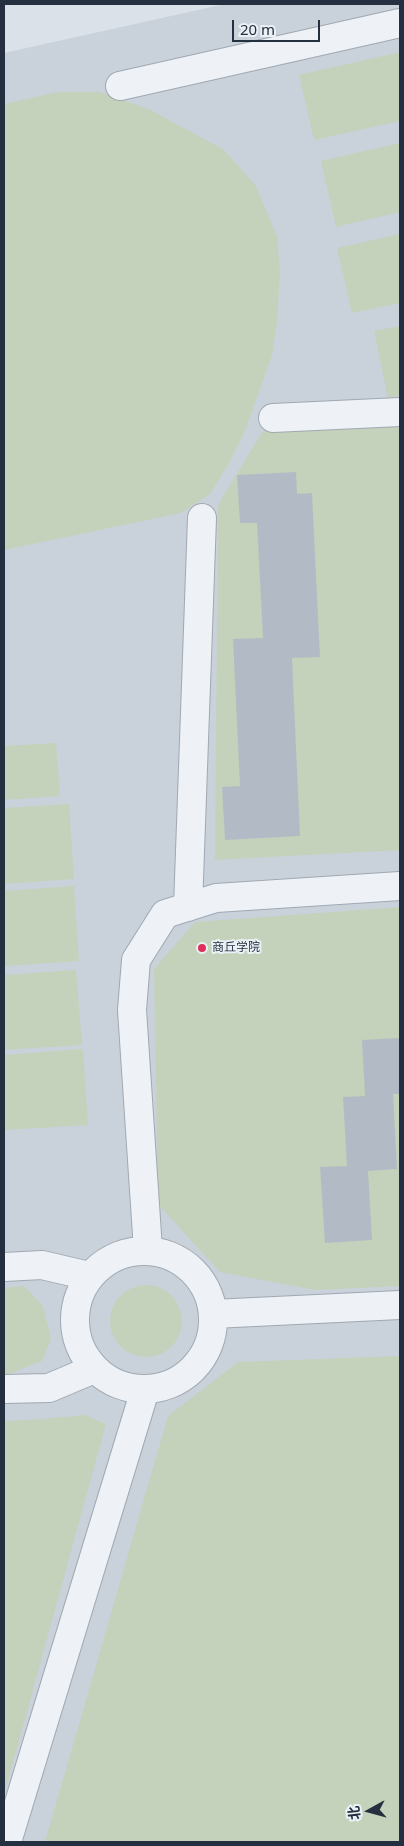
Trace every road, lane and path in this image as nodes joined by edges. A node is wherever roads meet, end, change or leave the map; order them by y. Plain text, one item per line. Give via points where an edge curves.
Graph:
1 (400, 23) edge
2 (120, 86) dead end
3 (400, 412) edge
4 (273, 418) dead end
5 (202, 518) dead end
6 (400, 886) edge
7 (188, 906) junction
8 (148, 1250) junction
9 (4, 1267) edge
10 (89, 1276) junction
11 (400, 1305) edge
12 (213, 1314) junction
13 (94, 1369) junction
14 (4, 1390) edge
15 (145, 1390) junction
16 (7, 1842) edge

1 - 2 lane
3 - 4 lane
5 - 7 lane
6 - 7 lane via 216,898
7 - 8 lane via 165,914 136,960 132,1010
8 - 10 lane via 116,1256
8 - 12 lane via 164,1253 193,1270 210,1298
9 - 10 lane via 42,1265
10 - 13 lane via 81,1290 74,1323 77,1340
11 - 12 lane
12 - 15 lane via 208,1348 199,1363 173,1384
13 - 14 lane via 49,1388
13 - 15 lane via 123,1387
15 - 16 lane

